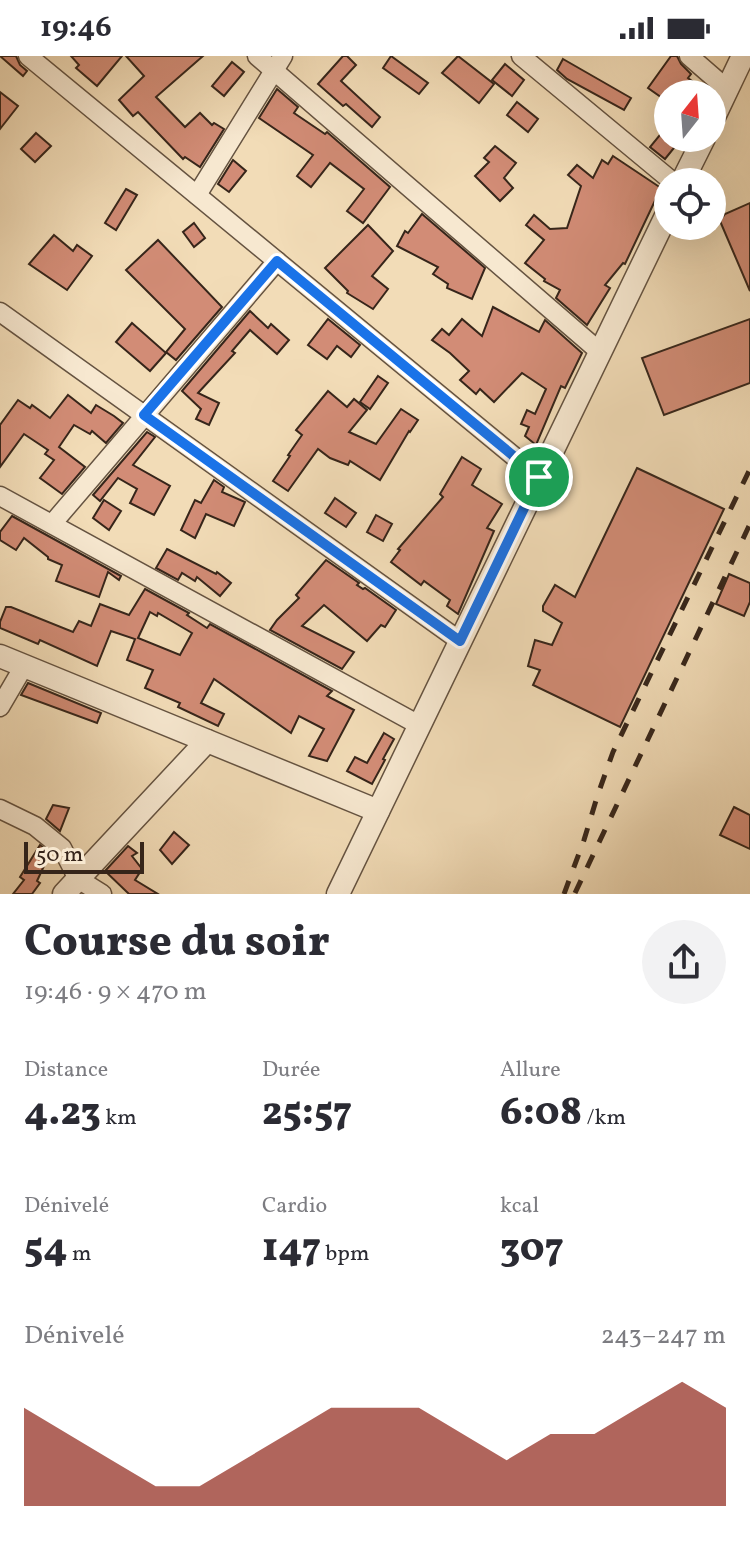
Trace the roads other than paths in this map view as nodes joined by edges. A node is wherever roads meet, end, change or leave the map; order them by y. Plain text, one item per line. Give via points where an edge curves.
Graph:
1 (28, 56) edge
2 (257, 56) edge
3 (521, 56) edge
4 (689, 56) edge
5 (743, 56) edge
6 (279, 63) edge
7 (727, 89) joint
8 (656, 168) edge
9 (197, 195) junction
10 (654, 240) edge
11 (277, 261) junction
12 (0, 312) edge
13 (600, 352) junction
14 (144, 415) junction
15 (539, 477) junction
16 (0, 496) edge
17 (52, 524) junction
18 (460, 641) junction
19 (0, 656) edge
20 (24, 666) junction
21 (0, 707) edge
22 (419, 725) junction
23 (207, 741) junction
24 (0, 809) edge
25 (378, 811) junction
26 (71, 886) edge
27 (102, 894) edge
28 (338, 894) edge

1 - 9 street
2 - 6 street
3 - 8 street
4 - 7 street
5 - 7 street
6 - 9 street
6 - 13 street
9 - 11 street
10 - 13 street
11 - 14 street
11 - 15 street
12 - 14 street
13 - 15 street
14 - 17 street
14 - 18 street
15 - 18 street
16 - 17 street
17 - 22 street
18 - 22 street
19 - 20 street
20 - 21 street
20 - 23 street
22 - 25 street
23 - 25 street
23 - 26 street
24 - 26 street via 35,826 62,848
25 - 28 street
26 - 27 street

